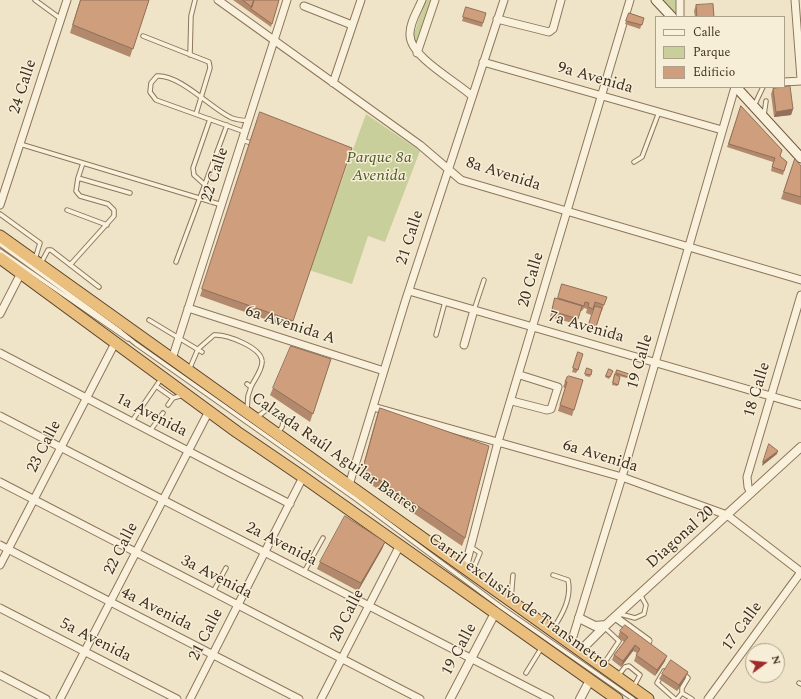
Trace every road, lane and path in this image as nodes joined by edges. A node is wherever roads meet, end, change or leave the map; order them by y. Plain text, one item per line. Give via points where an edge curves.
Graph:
1 (35, 0) edge
2 (67, 0) edge
3 (195, 0) edge
4 (218, 0) edge
5 (287, 0) edge
6 (361, 0) edge
7 (422, 0) edge
8 (435, 0) edge
9 (504, 0) edge
10 (561, 0) edge
11 (630, 0) edge
12 (656, 0) edge
13 (680, 0) edge
14 (795, 0) edge
15 (304, 6) dead end
16 (671, 16) edge
17 (680, 16) edge
18 (61, 19) junction
19 (497, 19) junction
20 (352, 25) junction
21 (143, 36) dead end
22 (274, 40) junction
23 (417, 53) junction
24 (190, 55) junction
25 (483, 62) junction
26 (801, 80) edge
27 (785, 82) edge
28 (333, 83) junction
29 (735, 88) edge
30 (736, 88) edge
31 (763, 88) edge
32 (202, 96) junction
33 (472, 96) junction
34 (602, 96) junction
35 (766, 100) dead end
36 (754, 107) junction
37 (659, 112) junction
38 (196, 114) junction
39 (764, 118) junction
40 (210, 119) junction
41 (248, 121) junction
42 (227, 125) junction
43 (722, 130) junction
44 (245, 132) junction
45 (242, 140) junction
46 (20, 144) junction
47 (256, 145) edge
48 (801, 158) edge
49 (634, 162) dead end
50 (83, 163) junction
51 (448, 169) junction
52 (78, 178) junction
53 (205, 185) junction
54 (130, 193) dead end
55 (200, 200) junction
56 (224, 204) junction
57 (0, 205) edge
58 (67, 210) dead end
59 (567, 210) junction
60 (0, 214) edge
61 (107, 225) junction
62 (0, 236) edge
63 (0, 244) edge
64 (688, 246) junction
65 (0, 251) edge
66 (0, 258) edge
67 (176, 262) dead end
68 (37, 263) junction
69 (70, 265) junction
70 (21, 273) junction
71 (484, 280) dead end
72 (801, 280) edge
73 (100, 287) dead end
74 (409, 291) junction
75 (801, 296) edge
76 (445, 302) junction
77 (188, 308) junction
78 (474, 310) junction
79 (0, 314) edge
80 (149, 320) dead end
81 (533, 327) junction
82 (436, 335) dead end
83 (179, 338) junction
84 (115, 343) junction
85 (136, 344) junction
86 (464, 344) dead end
87 (198, 349) junction
88 (202, 352) dead end
89 (0, 353) edge
90 (172, 359) junction
91 (655, 362) junction
92 (188, 371) junction
93 (384, 371) junction
94 (520, 374) junction
95 (159, 382) junction
96 (246, 384) dead end
97 (251, 387) junction
98 (185, 395) junction
99 (772, 396) junction
100 (86, 398) junction
101 (174, 398) junction
102 (512, 401) junction
103 (801, 404) edge
104 (168, 405) dead end
105 (373, 407) junction
106 (209, 411) junction
107 (163, 413) dead end
108 (252, 415) junction
109 (0, 416) edge
110 (131, 422) junction
111 (150, 431) junction
112 (277, 434) junction
113 (498, 442) junction
114 (61, 447) junction
115 (801, 447) edge
116 (188, 451) junction
117 (303, 477) junction
118 (622, 477) junction
119 (0, 482) edge
120 (350, 485) junction
121 (751, 493) junction
122 (34, 500) junction
123 (163, 500) junction
124 (290, 504) junction
125 (727, 515) junction
126 (323, 538) dead end
127 (0, 545) edge
128 (400, 545) junction
129 (471, 547) junction
130 (8, 550) junction
131 (136, 552) junction
132 (265, 552) junction
133 (0, 565) edge
134 (226, 568) dead end
135 (468, 571) junction
136 (304, 572) junction
137 (801, 572) edge
138 (513, 575) dead end
139 (553, 575) dead end
140 (213, 592) junction
141 (640, 594) junction
142 (511, 601) junction
143 (110, 602) junction
144 (238, 605) junction
145 (368, 606) junction
146 (0, 608) edge
147 (495, 613) junction
148 (617, 615) junction
149 (579, 618) junction
150 (605, 626) junction
151 (552, 630) junction
152 (648, 641) edge
153 (571, 643) junction
154 (542, 646) junction
155 (581, 650) junction
156 (85, 651) junction
157 (213, 654) junction
158 (471, 658) junction
159 (342, 659) junction
160 (668, 665) edge
161 (602, 666) junction
162 (526, 673) dead end
163 (682, 673) edge
164 (0, 675) edge
165 (618, 677) junction
166 (590, 680) junction
167 (633, 693) edge
168 (682, 693) junction
169 (46, 699) edge
170 (60, 699) edge
171 (177, 699) edge
172 (190, 699) edge
173 (299, 699) edge
174 (321, 699) edge
175 (420, 699) edge
176 (450, 699) edge
177 (550, 699) edge
178 (580, 699) edge
179 (617, 699) edge
180 (648, 699) edge
181 (676, 699) edge
182 (692, 699) edge
183 (708, 699) edge

1 - 18 lane
2 - 18 street, 24 Calle
3 - 24 lane via 190,16
4 - 22 street, 8a Avenida
5 - 22 street, 22 Calle
6 - 20 street
7 - 23 street via 409,33
8 - 23 street
9 - 19 street, 21 Calle
10 - 19 street via 553,29 549,32
11 - 34 street, 20 Calle
12 - 16 main road
13 - 17 street
14 - 26 street
15 - 20 street
18 - 46 street, 24 Calle
19 - 25 street, 21 Calle
20 - 28 street
21 - 24 lane
22 - 28 street, 8a Avenida
22 - 41 street, 22 Calle
23 - 33 street
24 - 32 lane via 210,64
25 - 33 street, 21 Calle
25 - 34 street, 9a Avenida
26 - 27 street
28 - 51 street, 8a Avenida via 420,145
29 - 43 street, 19 Calle
30 - 36 main road
31 - 36 lane
32 - 38 lane
32 - 38 lane via 161,76 153,79 151,83 150,92 156,100
32 - 41 lane via 229,117
33 - 51 street, 21 Calle
34 - 37 street, 9a Avenida
34 - 59 street, 20 Calle
35 - 39 lane
36 - 39 main road
37 - 43 street, 9a Avenida
37 - 49 lane via 642,157
38 - 40 lane
39 - 48 main road
40 - 42 lane
40 - 53 lane via 193,168 194,175
41 - 44 street, 22 Calle
42 - 44 lane
42 - 53 lane
43 - 64 street, 19 Calle
44 - 45 street, 22 Calle
45 - 47 lane
45 - 56 street, 22 Calle
46 - 50 lane
46 - 57 street, 24 Calle
50 - 52 lane
50 - 55 lane
51 - 59 street, 8a Avenida via 461,180
51 - 74 street, 21 Calle
52 - 54 lane
52 - 61 lane via 76,191 80,196 108,204 114,210 114,216
53 - 55 lane
55 - 56 lane
55 - 67 lane
56 - 77 street, 22 Calle
58 - 61 lane
59 - 64 street, 8a Avenida
59 - 81 street, 20 Calle
60 - 68 lane via 40,243
61 - 69 lane
62 - 68 highway, Calzada Raúl Aguilar Batres
63 - 85 lane, Carril exclusivo de Transmetro
64 - 72 street, 8a Avenida
64 - 91 street, 19 Calle
65 - 85 lane, Carril exclusivo de Transmetro
66 - 70 highway
68 - 69 lane via 48,250
68 - 90 highway, Calzada Raúl Aguilar Batres
69 - 73 lane
70 - 79 street
70 - 84 highway
71 - 78 lane
74 - 76 street, 7a Avenida
74 - 93 street, 21 Calle
75 - 99 street, 18 Calle
76 - 78 street, 7a Avenida
76 - 82 lane
77 - 83 street, 22 Calle
77 - 93 street, 6a Avenida A
78 - 81 street, 7a Avenida
78 - 86 street
80 - 83 lane
81 - 91 street, 7a Avenida
81 - 94 street, 20 Calle
83 - 87 lane
83 - 90 street, 22 Calle
84 - 95 highway
84 - 100 street, 23 Calle
85 - 167 lane, Carril exclusivo de Transmetro via 356,499 501,607
87 - 88 lane
87 - 92 lane
87 - 97 lane via 214,335 220,335 233,337 259,353 261,367
89 - 100 street, 1a Avenida
90 - 92 highway, Calzada Raúl Aguilar Batres
91 - 99 street, 7a Avenida
91 - 118 street, 19 Calle
92 - 108 highway, Calzada Raúl Aguilar Batres
93 - 105 street, 21 Calle
94 - 102 street, 20 Calle
94 - 102 street via 558,387 551,409
95 - 98 highway
95 - 101 lane
95 - 110 lane
96 - 97 lane
97 - 108 lane via 248,396
98 - 101 lane
98 - 106 highway
99 - 103 street, 7a Avenida
99 - 121 street, 18 Calle via 747,477
100 - 110 street, 1a Avenida
100 - 114 street, 23 Calle
101 - 104 lane
102 - 113 street, 20 Calle
105 - 113 street, 6a Avenida
105 - 120 street, 21 Calle
106 - 116 street, 22 Calle
106 - 117 highway
107 - 111 lane
108 - 112 highway, Calzada Raúl Aguilar Batres
108 - 112 lane via 273,408 284,417
109 - 114 street, 2a Avenida
110 - 111 street, 1a Avenida
111 - 116 street, 1a Avenida
112 - 120 highway, Calzada Raúl Aguilar Batres
113 - 118 street, 6a Avenida
113 - 129 street, 20 Calle
114 - 122 street, 23 Calle
114 - 123 street, 2a Avenida
115 - 121 street, Diagonal 20
116 - 123 street, 22 Calle
116 - 124 street, 1a Avenida
117 - 124 street, 21 Calle
117 - 128 highway
118 - 125 street, 6a Avenida
118 - 149 street, 19 Calle
119 - 122 street, 3a Avenida
120 - 135 highway, Calzada Raúl Aguilar Batres
121 - 125 street, Diagonal 20
122 - 130 street, 23 Calle
122 - 131 street, 3a Avenida
123 - 131 street, 22 Calle
123 - 132 street, 2a Avenida
124 - 132 street, 21 Calle
125 - 137 street, 6a Avenida
125 - 141 street, Diagonal 20
126 - 136 lane
127 - 130 street, 4a Avenida
128 - 145 street, 20 Calle
128 - 147 highway
129 - 135 street, 20 Calle
129 - 135 lane via 480,553
130 - 133 street, 23 Calle
130 - 143 street, 4a Avenida
131 - 140 street, 3a Avenida
131 - 143 street, 22 Calle
132 - 136 street, 2a Avenida
132 - 144 street, 21 Calle
134 - 140 lane
135 - 142 highway, Calzada Raúl Aguilar Batres
136 - 145 street, 2a Avenida
137 - 183 street, 17 Calle
138 - 142 lane
139 - 151 lane via 568,580 569,586 567,603
140 - 144 street, 3a Avenida
141 - 148 street, Diagonal 20
141 - 148 lane via 646,606 644,614 635,618
142 - 151 highway, Calzada Raúl Aguilar Batres
143 - 156 street, 22 Calle
143 - 157 street, 4a Avenida
144 - 157 street, 21 Calle
144 - 159 street, 3a Avenida
145 - 158 street, 2a Avenida
145 - 159 street, 20 Calle
146 - 156 street, 5a Avenida
147 - 154 highway
147 - 158 street, 19 Calle
148 - 150 street, Diagonal 20
148 - 152 street
149 - 150 street via 595,626
149 - 153 street, 19 Calle
150 - 155 street, Diagonal 20
150 - 161 lane via 619,641
151 - 153 highway, Calzada Raúl Aguilar Batres
153 - 155 highway, Calzada Raúl Aguilar Batres
154 - 162 lane
154 - 166 highway
155 - 161 highway, Calzada Raúl Aguilar Batres
156 - 170 street, 22 Calle
156 - 171 street, 5a Avenida
157 - 172 street, 21 Calle
157 - 173 street, 4a Avenida
158 - 176 street, 19 Calle
158 - 177 street, 2a Avenida
159 - 174 street, 20 Calle
159 - 175 street, 3a Avenida
160 - 181 lane via 657,683
161 - 165 highway, Calzada Raúl Aguilar Batres
163 - 168 lane via 688,678
164 - 169 street
165 - 167 highway, Calzada Raúl Aguilar Batres
165 - 167 lane via 625,667 629,666 640,675
166 - 178 street
166 - 179 highway
167 - 180 highway, Calzada Raúl Aguilar Batres
168 - 181 lane
168 - 182 lane

